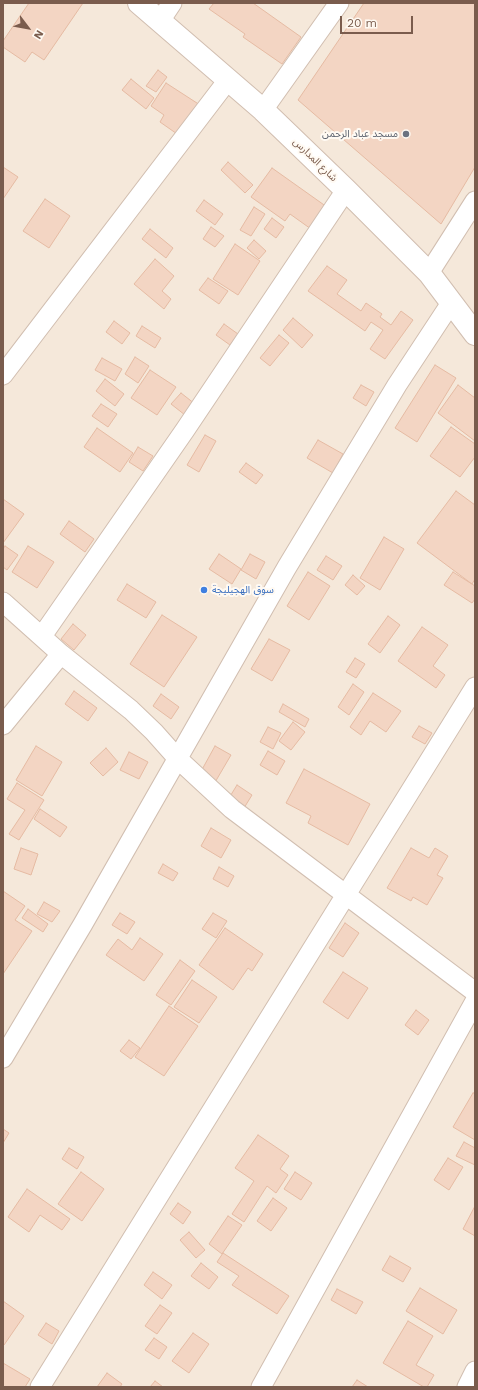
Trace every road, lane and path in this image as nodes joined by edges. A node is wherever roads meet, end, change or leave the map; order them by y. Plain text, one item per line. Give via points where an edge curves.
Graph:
1 (139, 3) edge
2 (172, 3) edge
3 (339, 3) edge
4 (160, 21) junction
5 (228, 80) junction
6 (263, 110) junction
7 (346, 190) junction
8 (475, 201) edge
9 (429, 272) junction
10 (451, 303) junction
11 (475, 334) edge
12 (3, 373) edge
13 (3, 602) edge
14 (42, 636) junction
15 (61, 654) junction
16 (475, 687) edge
17 (3, 725) edge
18 (178, 759) junction
19 (346, 895) junction
20 (475, 992) edge
21 (475, 1001) edge
22 (3, 1058) edge
23 (475, 1371) edge
24 (40, 1387) edge
25 (261, 1387) edge
26 (467, 1387) edge

1 - 4 street, شارع المدارس
2 - 4 street
3 - 6 street
4 - 5 street, شارع المدارس
5 - 6 street, شارع المدارس
5 - 12 street
6 - 7 street, شارع المدارس
7 - 9 street, شارع المدارس
7 - 14 street via 185,430
8 - 9 street
9 - 10 street, شارع المدارس
10 - 11 street, شارع المدارس
10 - 18 street via 393,391 287,567
13 - 14 street
14 - 15 street
15 - 17 street
15 - 18 street via 131,710
16 - 19 street
18 - 19 street via 232,809
18 - 22 street
19 - 20 street
19 - 24 street
21 - 25 street
23 - 26 street

